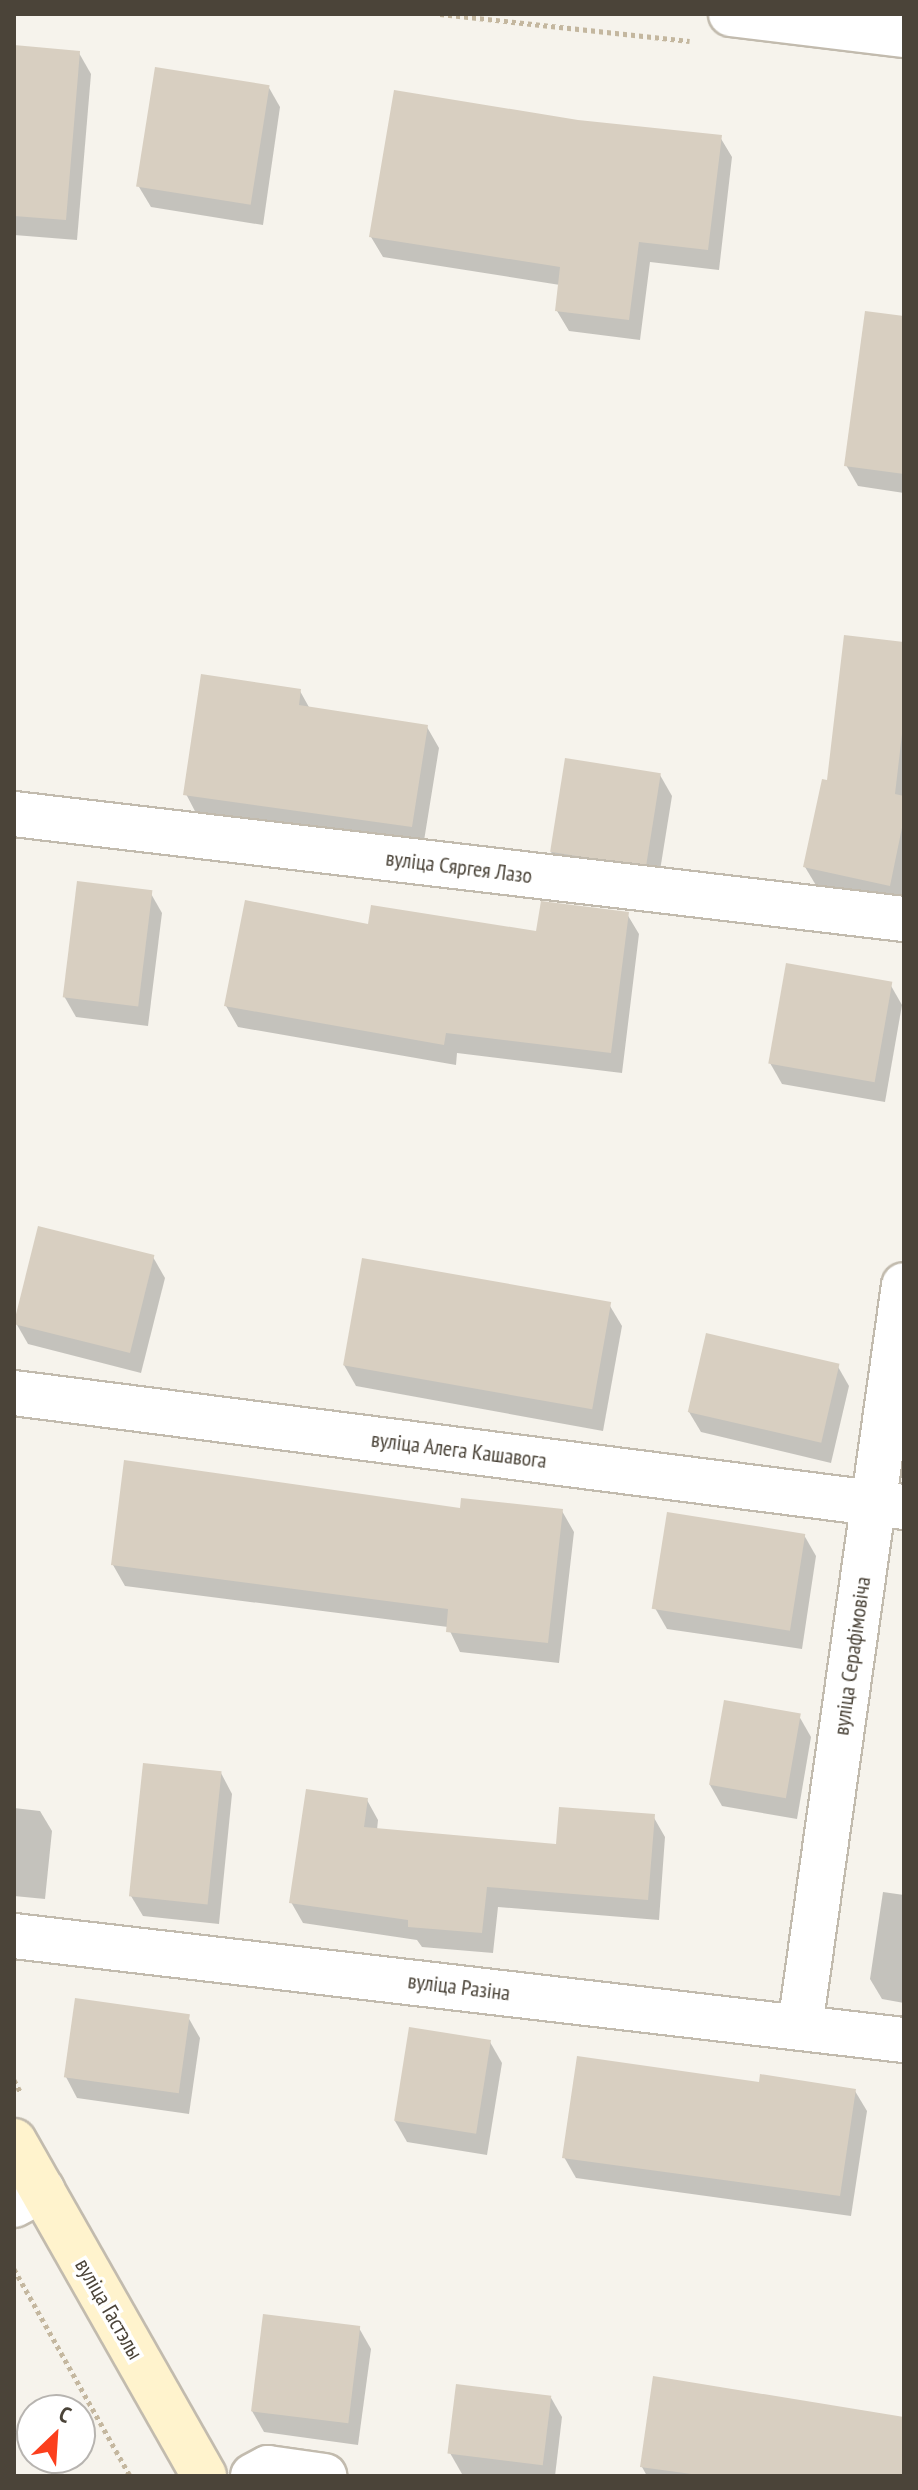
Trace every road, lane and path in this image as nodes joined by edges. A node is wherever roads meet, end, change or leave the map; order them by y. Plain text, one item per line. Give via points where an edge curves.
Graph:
1 (440, 14) edge
2 (731, 14) edge
3 (904, 35) edge
4 (698, 42) dead end
5 (14, 814) edge
6 (904, 919) edge
7 (904, 1285) edge
8 (14, 1393) edge
9 (889, 1505) edge
10 (14, 1936) edge
11 (800, 2027) junction
12 (904, 2040) edge
13 (14, 2141) edge
14 (28, 2198) edge
15 (14, 2269) edge
16 (130, 2476) edge
17 (204, 2476) edge
18 (253, 2476) edge
19 (324, 2476) edge

1 - 4 path
2 - 3 street
5 - 6 street, вуліца Сяргея Лазо
7 - 9 street, вуліца Серафімовіча
8 - 9 street, вуліца Алега Кашавога
9 - 11 street, вуліца Серафімовіча
10 - 11 street, вуліца Разіна
11 - 12 street, вуліца Разіна
13 - 14 main road, вуліца Гастэлы
14 - 17 main road, вуліца Гастэлы
15 - 16 path
18 - 19 street via 268,2468

